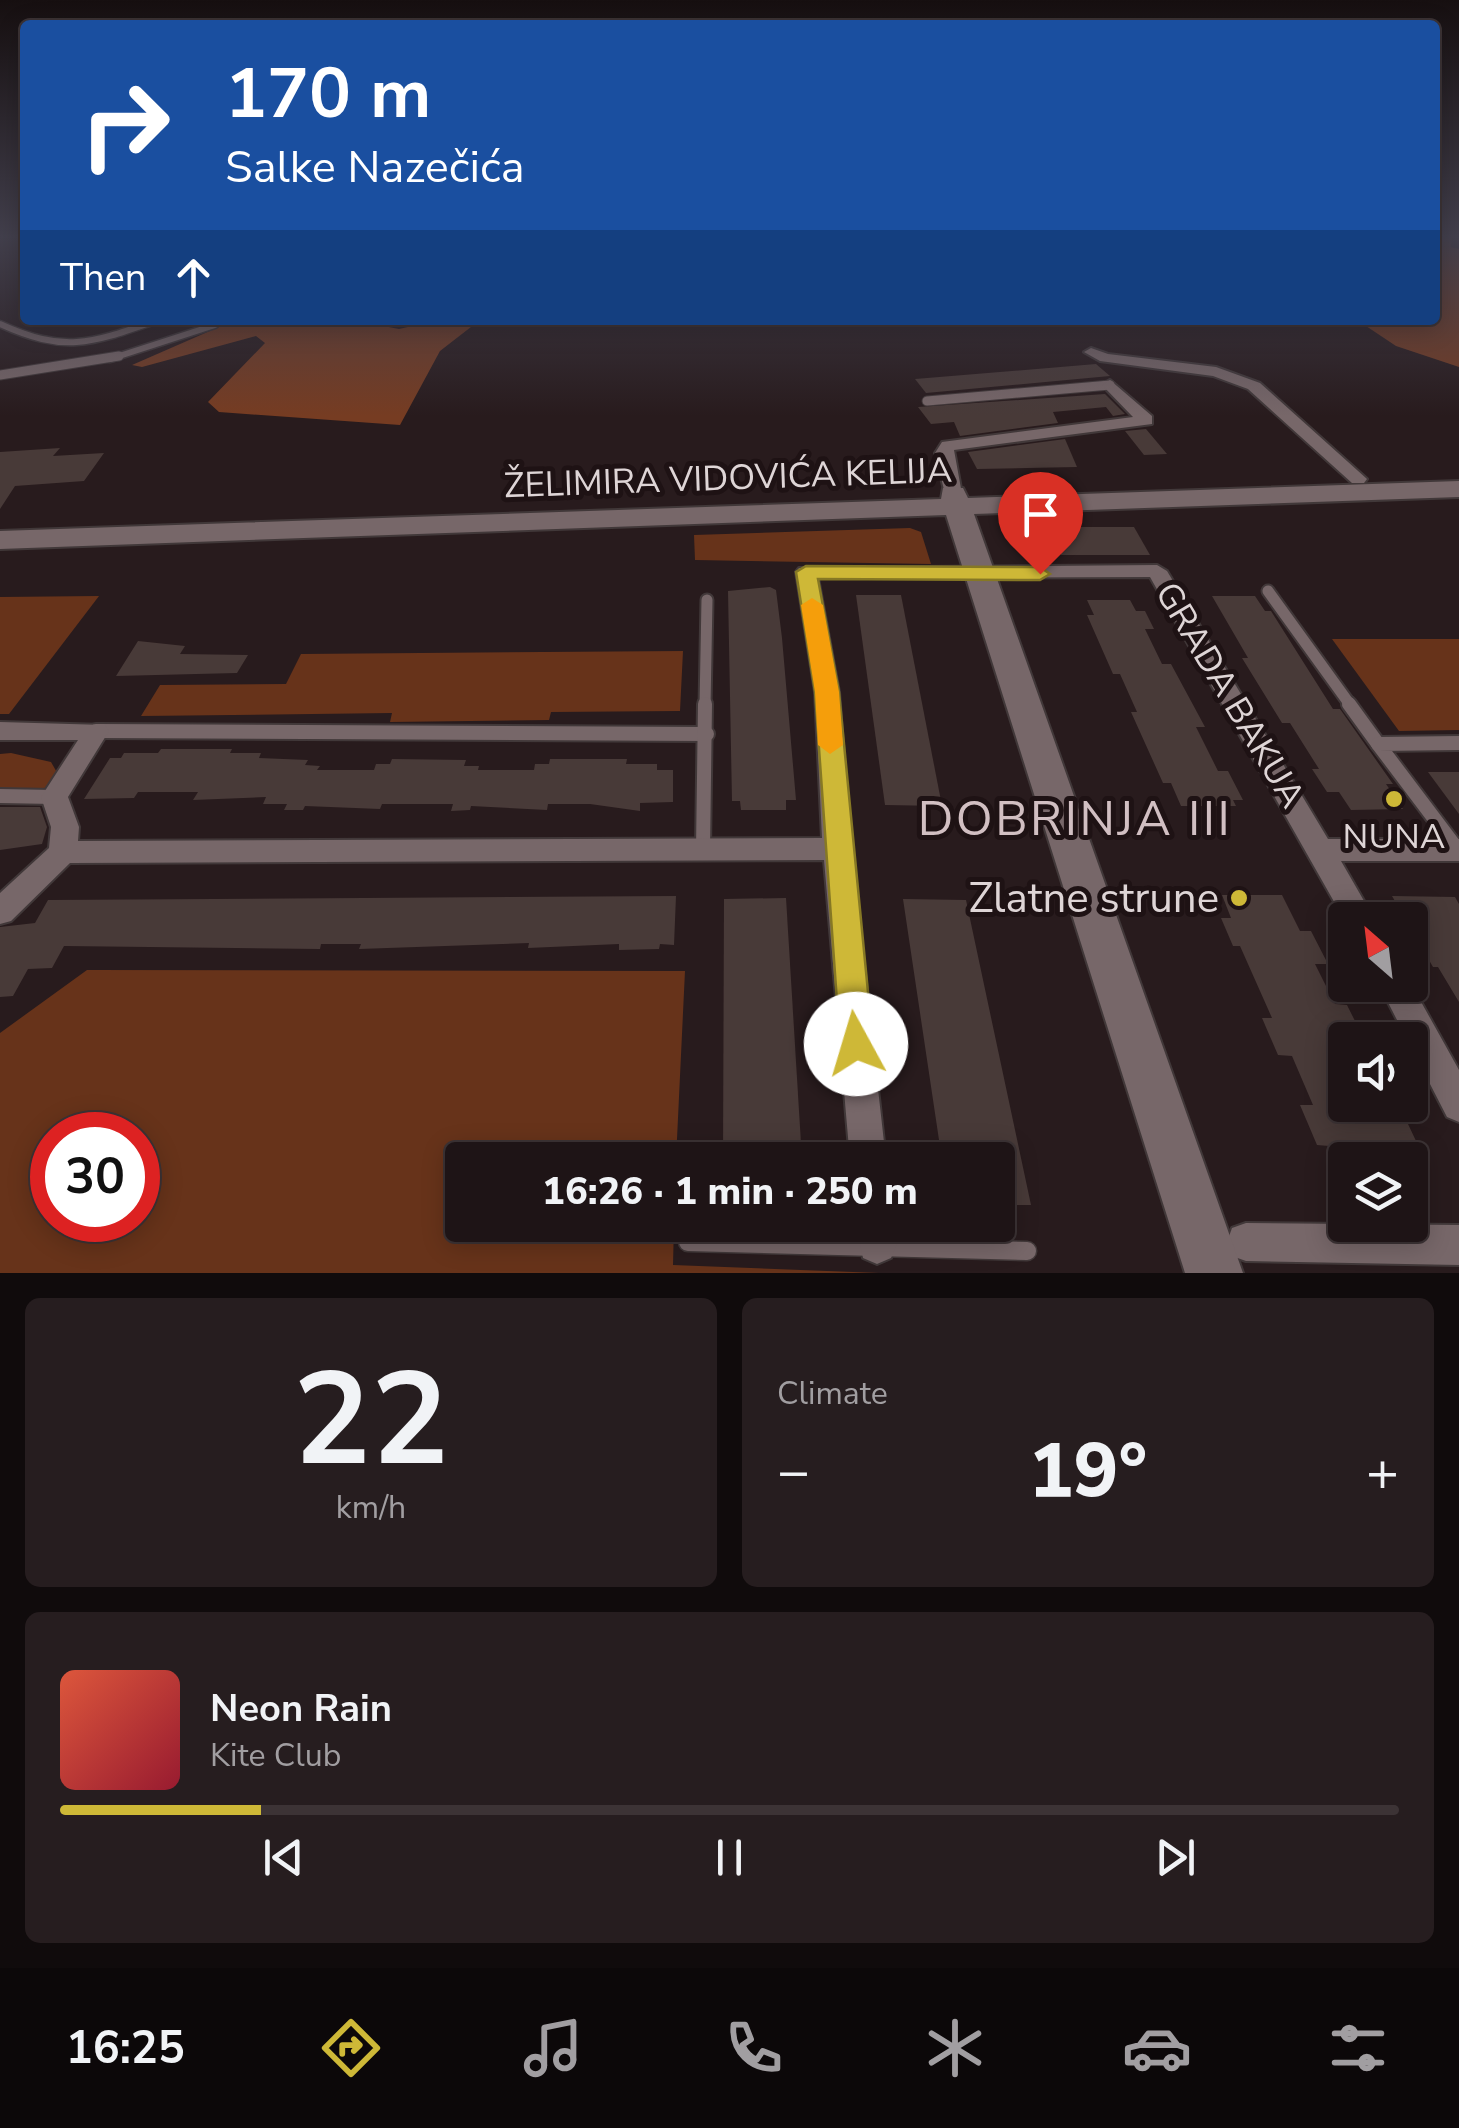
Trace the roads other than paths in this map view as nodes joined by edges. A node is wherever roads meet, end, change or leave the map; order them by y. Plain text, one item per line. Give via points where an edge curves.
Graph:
1 (0, 324) edge
2 (146, 325) edge
3 (216, 325) edge
4 (1091, 352) dead end
5 (0, 375) edge
6 (1110, 385) joint
7 (927, 401) dead end
8 (1459, 476) edge
9 (1358, 479) junction
10 (1459, 489) edge
11 (956, 501) junction
12 (0, 524) edge
13 (0, 540) edge
14 (979, 574) junction
15 (1268, 592) dead end
16 (708, 600) dead end
17 (0, 731) edge
18 (96, 731) junction
19 (708, 734) junction
20 (1459, 743) edge
21 (1378, 744) junction
22 (0, 796) edge
23 (54, 796) junction
24 (837, 849) junction
25 (703, 850) junction
26 (1323, 850) junction
27 (1458, 850) edge
28 (63, 852) junction
29 (1350, 902) edge
30 (0, 912) edge
31 (1404, 1002) edge
32 (1459, 1105) edge
33 (866, 1142) edge
34 (946, 1242) edge
35 (1246, 1242) dead end
36 (1459, 1245) edge
37 (1027, 1250) dead end
38 (1214, 1273) edge

1 - 2 lane via 35,342 68,348
3 - 5 lane via 107,363
4 - 9 street via 1216,372 1254,386
6 - 7 lane
6 - 11 street via 1146,420 948,446
8 - 9 main road, ŽELIMIRA VIDOVIĆA KELIJA
9 - 11 main road, ŽELIMIRA VIDOVIĆA KELIJA
10 - 11 main road, ŽELIMIRA VIDOVIĆA KELIJA
11 - 12 main road, ŽELIMIRA VIDOVIĆA KELIJA
11 - 13 main road, ŽELIMIRA VIDOVIĆA KELIJA
11 - 14 main road
14 - 24 street, GRADA BAKUA via 806,572 827,692
14 - 26 street, GRADA BAKUA via 1157,571
14 - 38 main road
15 - 21 lane
16 - 19 lane
17 - 18 street
18 - 19 lane
18 - 23 street
19 - 25 lane
20 - 21 lane
21 - 27 lane
22 - 23 lane
23 - 28 street via 65,827
24 - 25 street
24 - 33 street
25 - 28 street
26 - 27 street
26 - 29 street, GRADA BAKUA
28 - 30 street
31 - 32 street
34 - 37 lane
35 - 36 street

